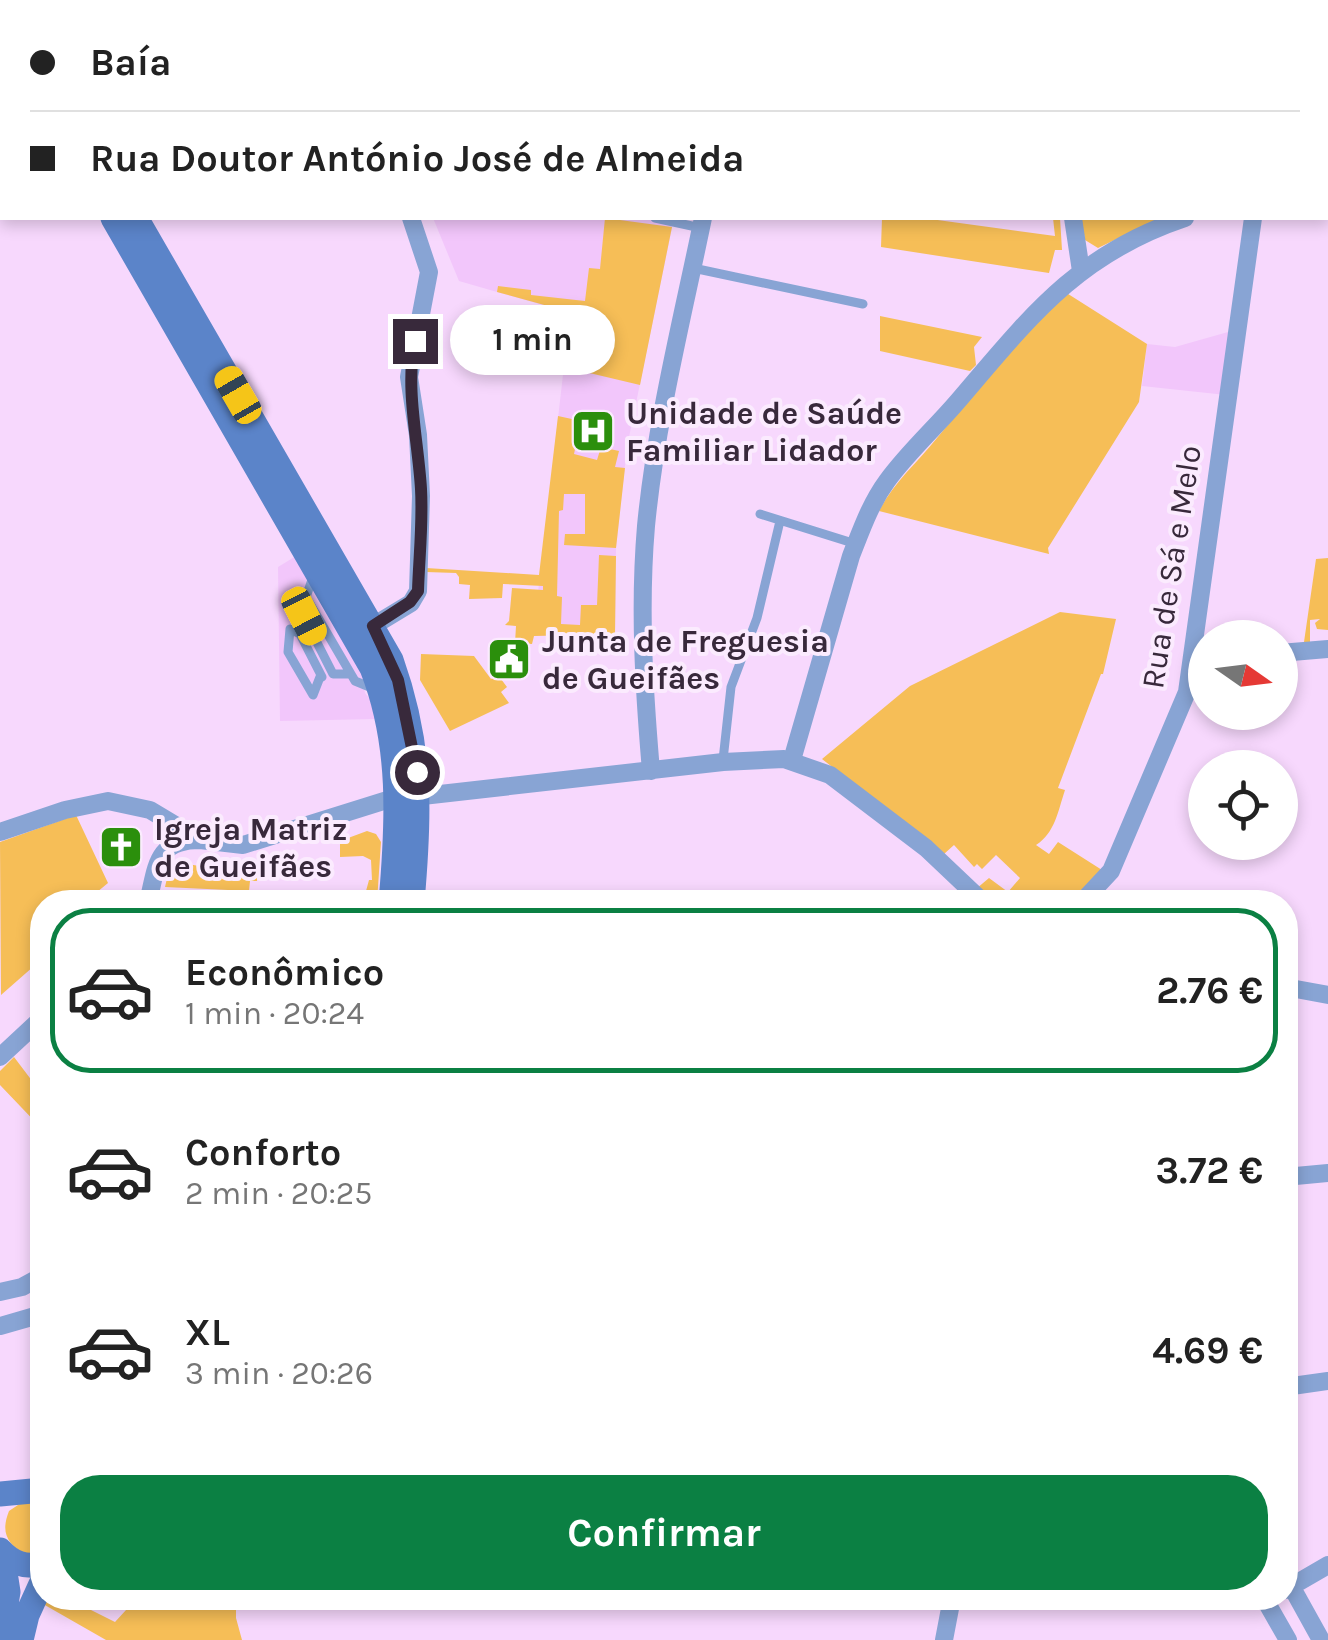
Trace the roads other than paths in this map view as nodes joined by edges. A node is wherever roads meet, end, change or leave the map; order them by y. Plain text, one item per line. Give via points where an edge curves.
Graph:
1 (114, 220) edge
2 (137, 220) edge
3 (412, 220) edge
4 (673, 220) edge
5 (1073, 220) edge
6 (1180, 220) edge
7 (1252, 220) edge
8 (702, 223) edge
9 (692, 268) junction
10 (1082, 271) junction
11 (864, 304) dead end
12 (760, 514) dead end
13 (780, 521) junction
14 (856, 544) junction
15 (324, 562) junction
16 (306, 598) junction
17 (304, 616) junction
18 (1203, 620) edge
19 (364, 631) junction
20 (300, 634) junction
21 (1328, 649) edge
22 (1298, 652) edge
23 (333, 674) junction
24 (350, 674) junction
25 (320, 677) junction
26 (1188, 683) edge
27 (381, 692) junction
28 (792, 760) junction
29 (723, 762) junction
30 (651, 771) junction
31 (408, 798) junction
32 (0, 832) edge
33 (200, 840) junction
34 (151, 890) edge
35 (393, 890) edge
36 (412, 890) edge
37 (970, 890) edge
38 (1094, 890) edge
39 (1298, 989) edge
40 (1328, 995) edge
41 (30, 1029) edge
42 (0, 1057) edge
43 (1328, 1174) edge
44 (1298, 1176) edge
45 (30, 1283) edge
46 (0, 1292) edge
47 (30, 1317) edge
48 (0, 1326) edge
49 (1328, 1381) edge
50 (1298, 1385) edge
51 (1, 1552) edge
52 (30, 1565) edge
53 (1328, 1565) edge
54 (1298, 1579) edge
55 (1298, 1602) edge
56 (30, 1608) edge
57 (950, 1610) edge
58 (1273, 1610) edge
59 (0, 1640) edge
60 (21, 1640) edge
61 (944, 1640) edge
62 (1288, 1640) edge
63 (1321, 1640) edge

1 - 15 main road
2 - 15 main road
3 - 19 street via 429,272 408,377 421,496 418,591
4 - 8 lane
5 - 10 street
6 - 10 street via 1130,238
7 - 18 street, Rua de Sá e Melo
8 - 9 street
9 - 11 lane
9 - 30 street via 646,529 643,631
10 - 14 street via 1028,317 894,473
12 - 13 lane
13 - 14 lane
13 - 29 lane via 732,687
14 - 28 street
15 - 16 lane
15 - 19 main road
16 - 17 lane
16 - 24 lane
17 - 20 lane
17 - 23 lane
19 - 27 main road
19 - 31 main road via 391,660 404,701 416,756
20 - 25 lane
20 - 25 lane via 290,630 288,652 313,695
21 - 22 street
23 - 24 lane
23 - 25 lane
24 - 27 lane
26 - 38 street, Rua de Sá e Melo via 1111,872
27 - 31 main road
28 - 29 street
28 - 37 street via 830,775
29 - 30 street
30 - 31 street
31 - 33 street via 369,804 259,842
31 - 35 main road
31 - 36 main road
32 - 33 street via 108,802 150,810
33 - 34 street via 164,850
39 - 40 street
41 - 42 street
43 - 44 street
45 - 46 street
47 - 48 street
49 - 50 street
51 - 52 main road
51 - 59 main road via 8,1592
53 - 54 street
55 - 63 street
56 - 60 main road
57 - 61 street
58 - 62 street

